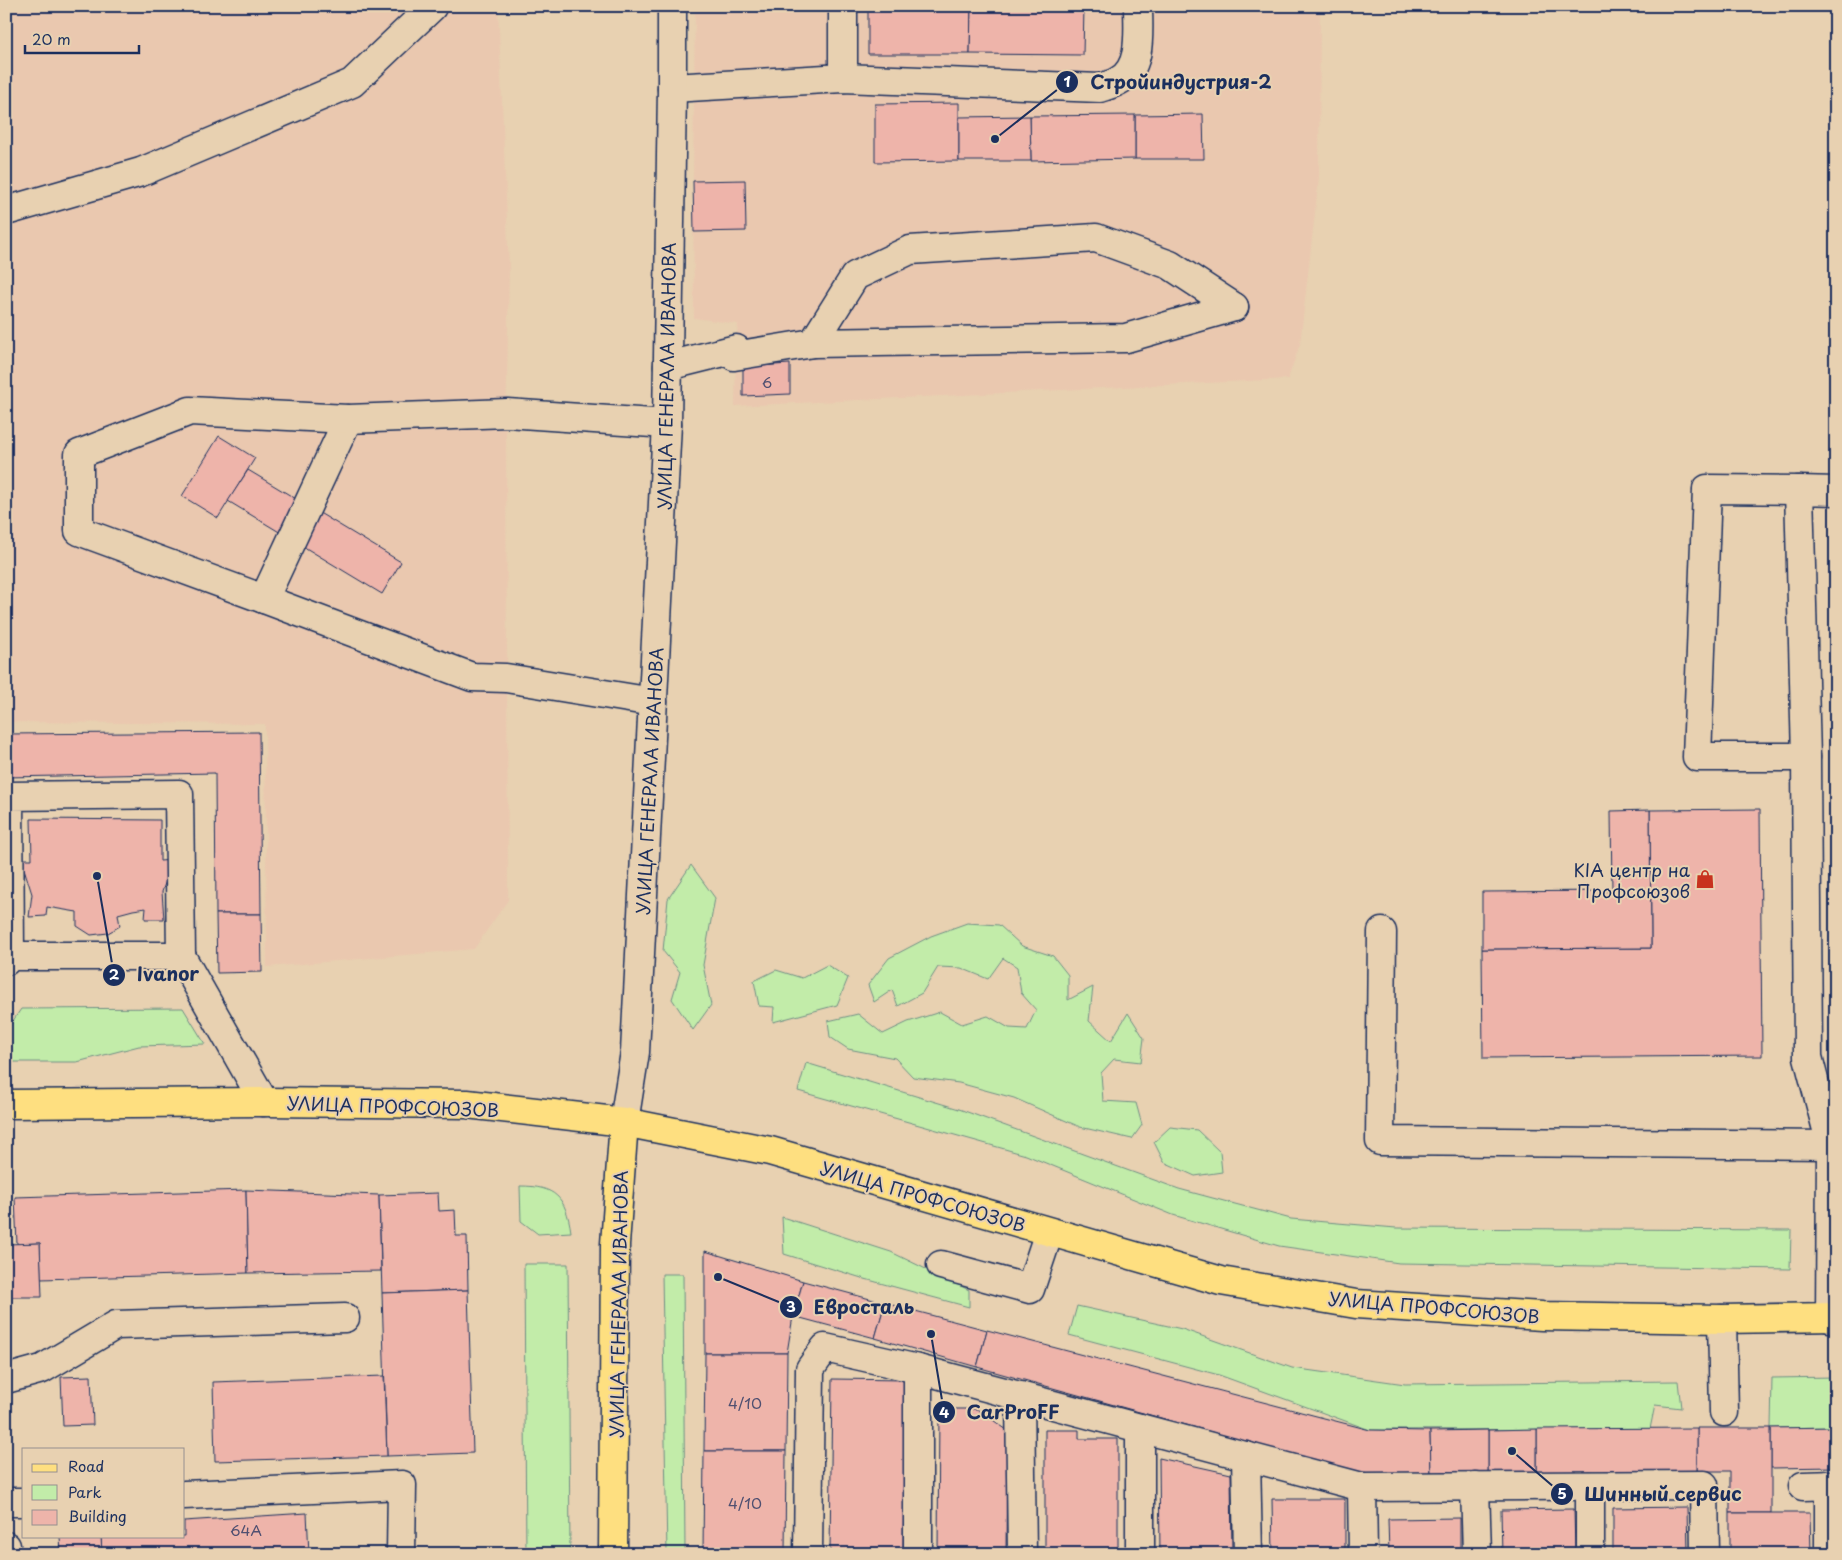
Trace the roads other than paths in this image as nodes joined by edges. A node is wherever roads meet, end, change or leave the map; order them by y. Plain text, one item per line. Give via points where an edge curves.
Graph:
1 (672, 6) edge
2 (843, 6) edge
3 (1138, 6) edge
4 (432, 7) edge
5 (843, 78) junction
6 (672, 88) junction
7 (6, 211) edge
8 (812, 343) junction
9 (668, 366) junction
10 (348, 419) junction
11 (667, 424) junction
12 (1799, 490) junction
13 (1836, 491) edge
14 (264, 599) junction
15 (653, 702) junction
16 (1806, 757) junction
17 (1382, 932) dead end
18 (181, 956) junction
19 (8, 958) edge
20 (264, 1102) junction
21 (6, 1104) edge
22 (624, 1122) junction
23 (1831, 1145) junction
24 (1833, 1181) edge
25 (1049, 1232) junction
26 (941, 1266) dead end
27 (345, 1318) dead end
28 (1833, 1318) edge
29 (1722, 1319) junction
30 (918, 1369) junction
31 (6, 1379) edge
32 (1020, 1396) junction
33 (1724, 1412) dead end
34 (1140, 1428) junction
35 (1246, 1456) junction
36 (1822, 1485) edge
37 (1362, 1486) junction
38 (1475, 1486) junction
39 (1590, 1486) junction
40 (185, 1495) edge
41 (6, 1502) edge
42 (22, 1502) edge
43 (6, 1546) edge
44 (7, 1554) edge
45 (401, 1554) edge
46 (613, 1554) edge
47 (808, 1554) edge
48 (918, 1554) edge
49 (1022, 1554) edge
50 (1140, 1554) edge
51 (1248, 1554) edge
52 (1363, 1554) edge
53 (1477, 1554) edge
54 (1590, 1554) edge
55 (1705, 1554) edge
56 (1829, 1554) edge

1 - 6 street, УЛИЦА ГЕНЕРАЛА ИВАНОВА
2 - 5 street
3 - 5 street via 1137,49 1132,69 1120,81 1100,88
4 - 7 street via 352,83 141,172
5 - 6 street
6 - 9 street, УЛИЦА ГЕНЕРАЛА ИВАНОВА
8 - 8 street via 855,276 910,250 1096,238 1170,265 1234,307 1126,338
8 - 9 street via 734,356 736,349
9 - 11 street, УЛИЦА ГЕНЕРАЛА ИВАНОВА
10 - 11 street via 507,413
10 - 14 street
10 - 14 street via 190,411 79,454 79,531
11 - 15 street, УЛИЦА ГЕНЕРАЛА ИВАНОВА
12 - 13 street
12 - 16 street
12 - 16 street via 1707,489 1697,757
14 - 15 street via 472,678 506,678
15 - 22 street, УЛИЦА ГЕНЕРАЛА ИВАНОВА via 635,1052
16 - 23 street via 1808,1056
17 - 23 street via 1380,1140
18 - 19 street
18 - 19 street via 179,794 9,796
18 - 20 street
20 - 21 main road, УЛИЦА ПРОФСОЮЗОВ
20 - 22 main road, УЛИЦА ПРОФСОЮЗОВ via 467,1104
22 - 25 main road, УЛИЦА ПРОФСОЮЗОВ via 770,1151
22 - 46 main road, УЛИЦА ГЕНЕРАЛА ИВАНОВА via 615,1244
23 - 24 street
24 - 28 street
25 - 26 street via 1030,1289
25 - 29 main road, УЛИЦА ПРОФСОЮЗОВ via 1221,1281 1356,1304 1542,1316
27 - 31 street via 116,1325 42,1369
28 - 29 main road, УЛИЦА ПРОФСОЮЗОВ
29 - 33 street
30 - 32 street
30 - 47 street via 825,1348 810,1369
30 - 48 street
32 - 34 street
32 - 49 street
34 - 35 street
34 - 50 street
35 - 37 street
35 - 51 street
36 - 56 street
37 - 38 street
37 - 52 street
38 - 39 street
38 - 53 street
39 - 54 street
39 - 55 street via 1704,1485
40 - 45 street via 402,1485
41 - 42 street
43 - 44 street

